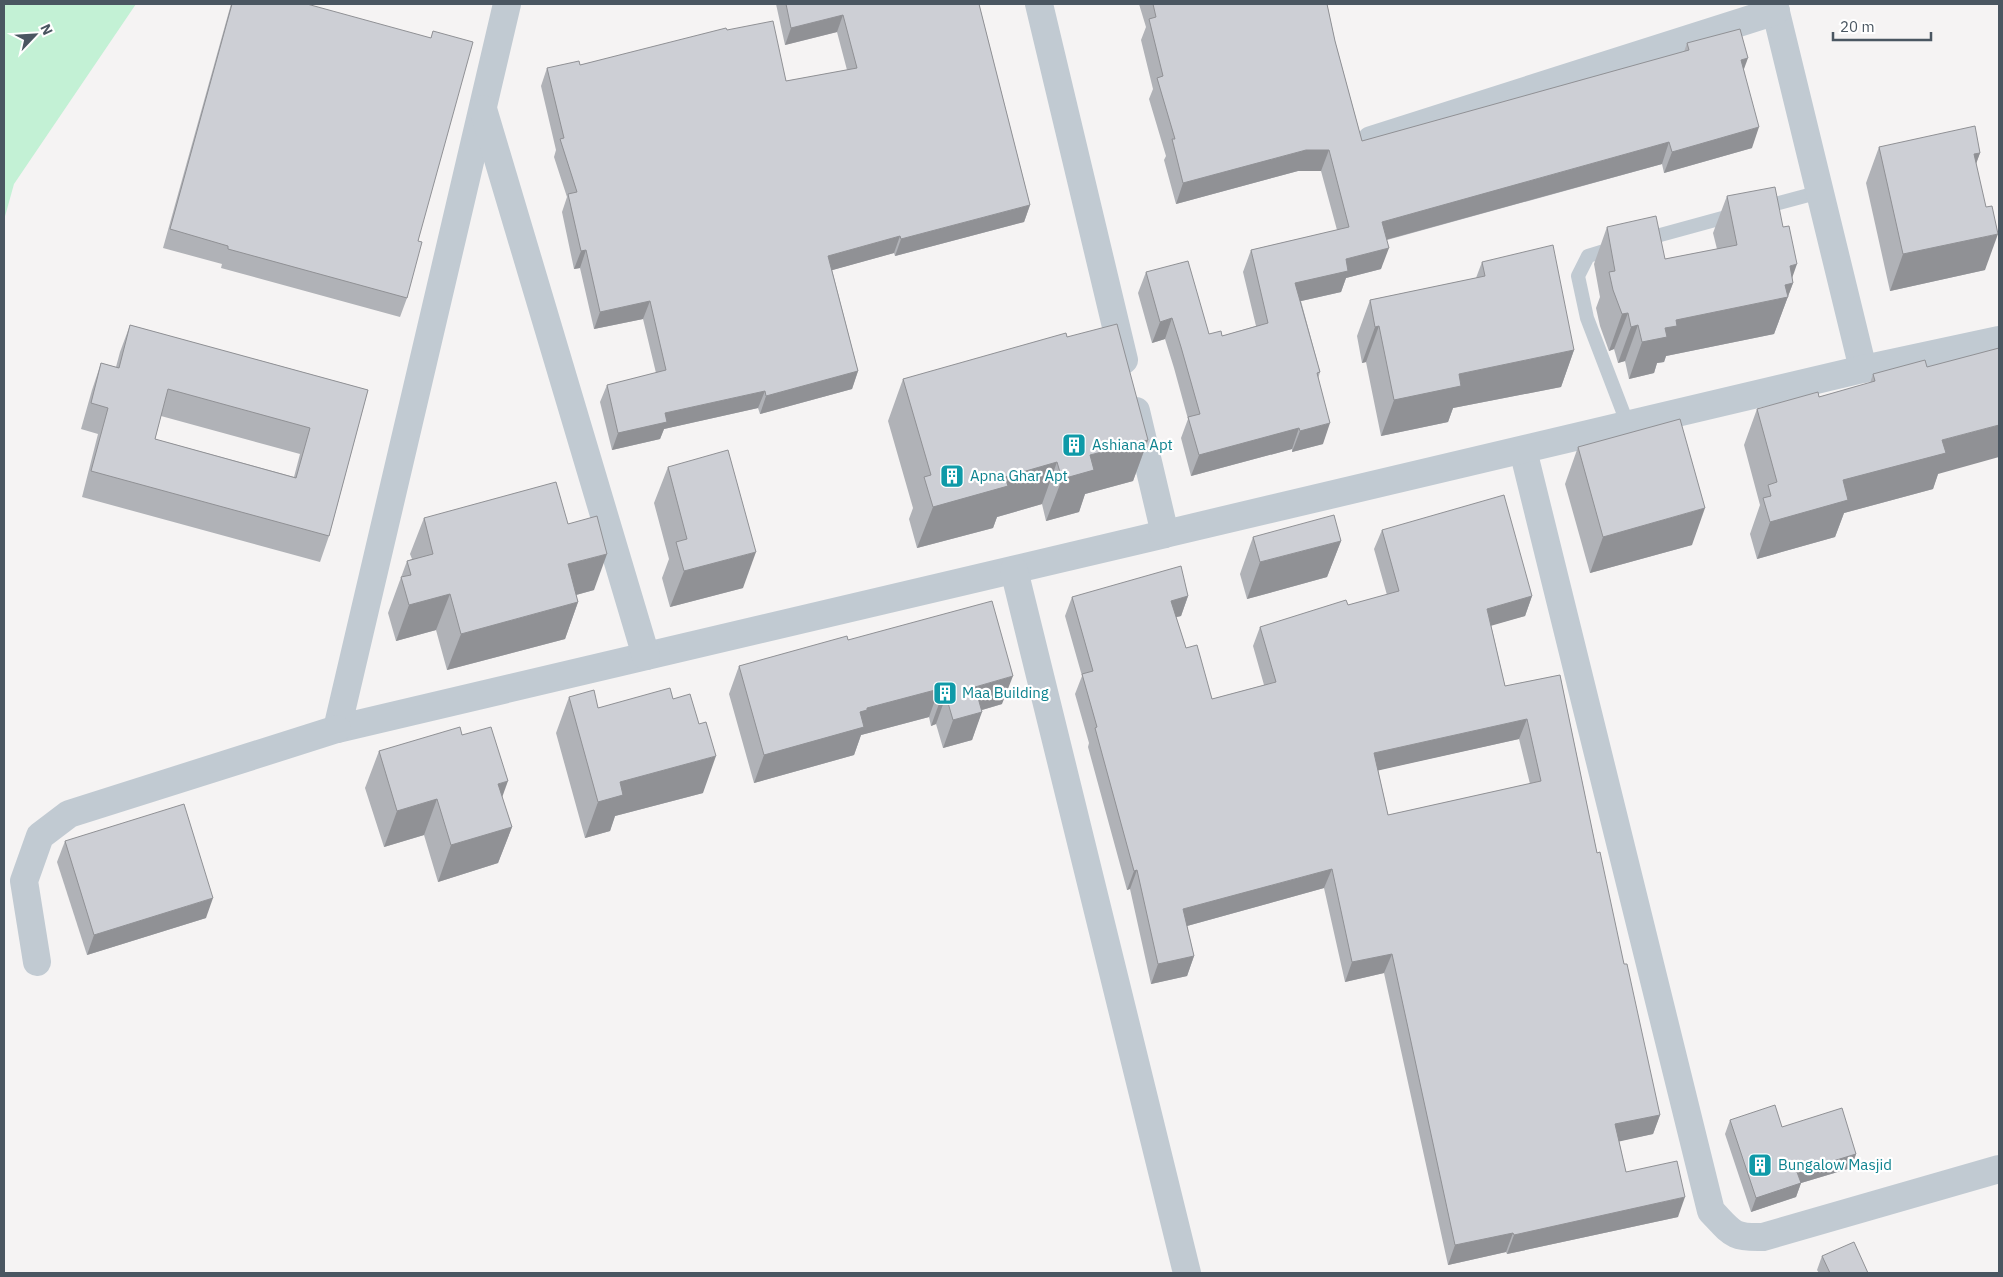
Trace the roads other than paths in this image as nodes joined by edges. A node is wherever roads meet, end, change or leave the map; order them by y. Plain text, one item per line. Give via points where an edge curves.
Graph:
1 (507, 4) edge
2 (1039, 4) edge
3 (1775, 7) edge
4 (482, 108) junction
5 (1371, 140) edge
6 (1820, 192) junction
7 (1999, 340) edge
8 (1863, 369) junction
9 (1628, 425) junction
10 (1523, 450) junction
11 (1165, 534) junction
12 (1014, 570) junction
13 (646, 656) junction
14 (337, 729) junction
15 (37, 962) dead end
16 (1999, 1169) edge
17 (1187, 1273) edge

1 - 4 street
2 - 11 street
3 - 5 street
3 - 6 street
4 - 13 street
4 - 14 street
6 - 8 street
6 - 9 lane via 1588,256 1578,276 1587,318
7 - 8 street
8 - 9 street
9 - 10 street
10 - 11 street
10 - 16 street via 1711,1211 1740,1238 1763,1237
11 - 12 street
12 - 13 street
12 - 17 street
13 - 14 street
14 - 15 street via 68,814 40,836 24,881

